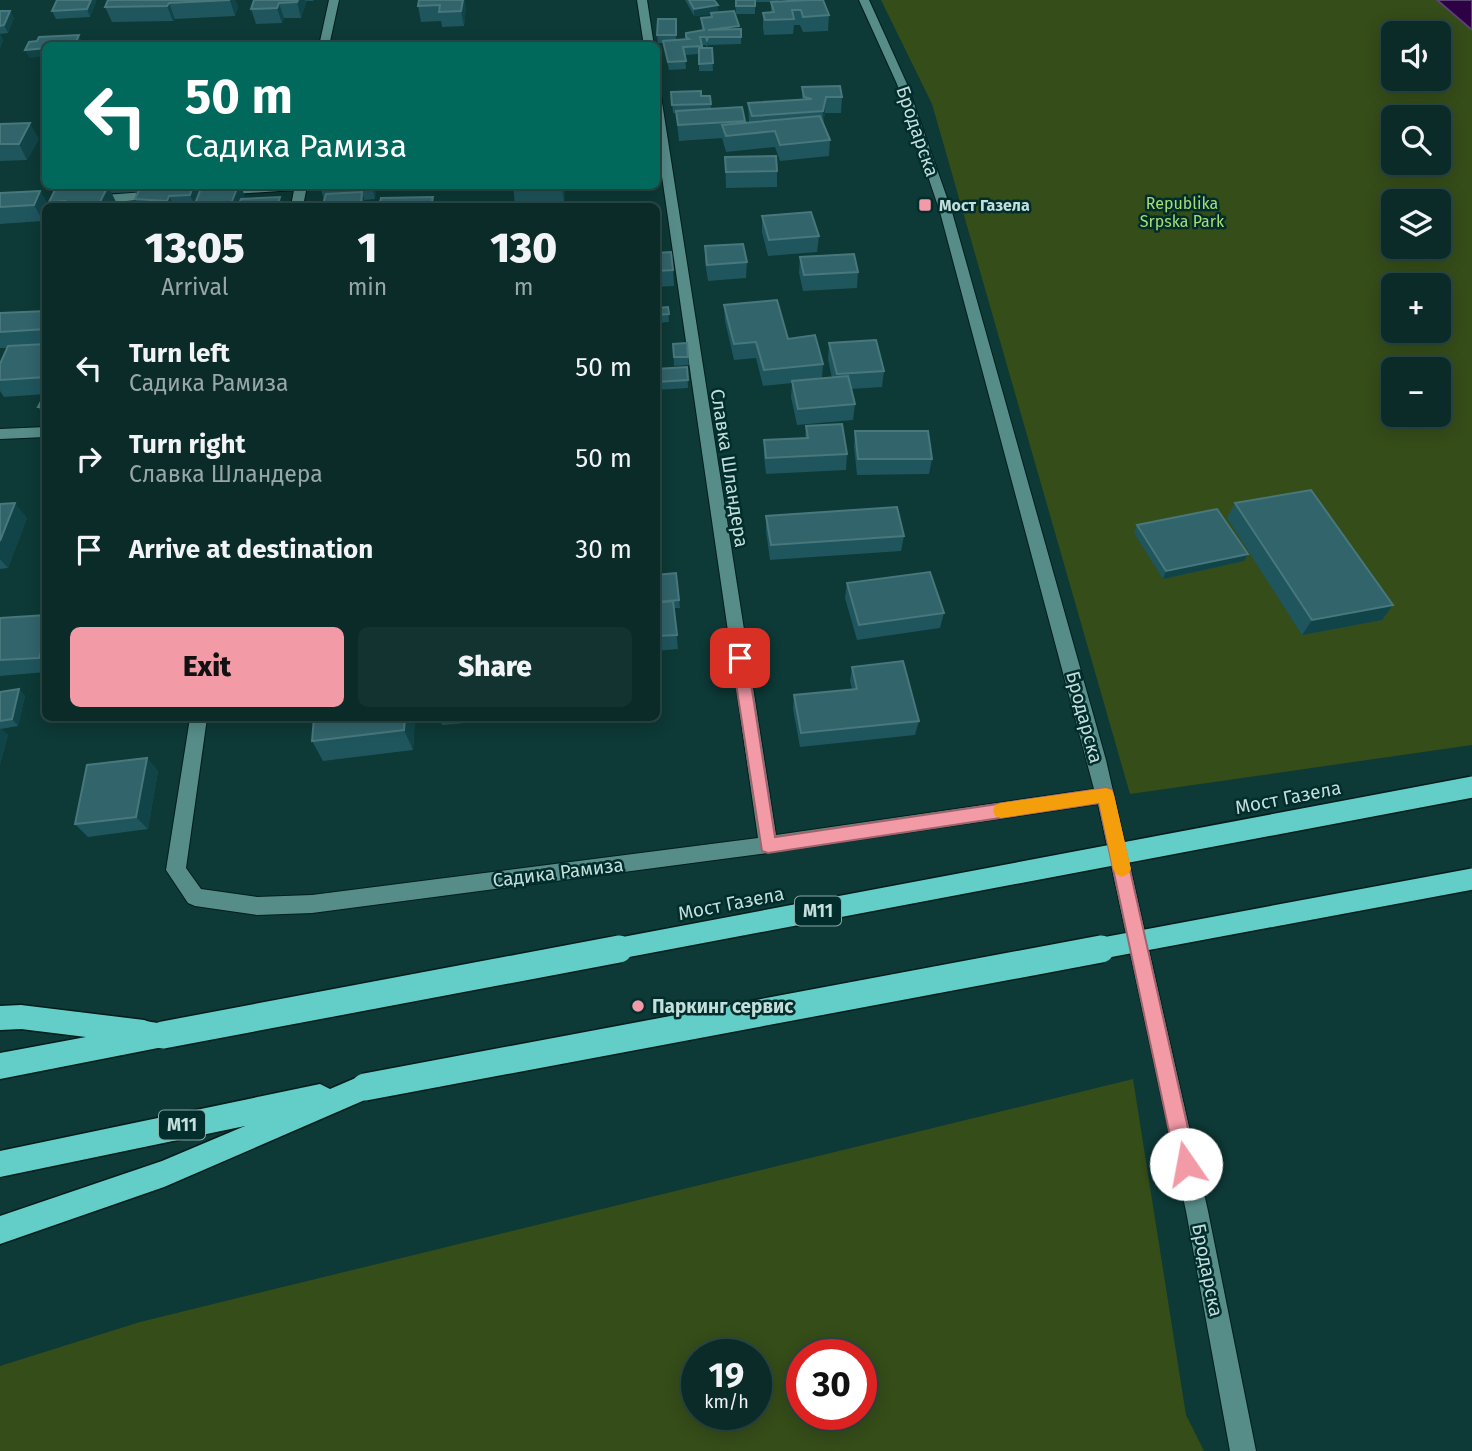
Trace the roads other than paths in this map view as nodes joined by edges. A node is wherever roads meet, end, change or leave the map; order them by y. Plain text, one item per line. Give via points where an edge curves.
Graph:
1 (334, 0) edge
2 (642, 0) edge
3 (864, 0) edge
4 (325, 42) edge
5 (648, 42) edge
6 (660, 123) edge
7 (253, 189) edge
8 (205, 192) edge
9 (178, 194) edge
10 (82, 200) edge
11 (42, 432) edge
12 (0, 434) edge
13 (198, 721) edge
14 (1472, 787) edge
15 (1106, 795) junction
16 (768, 845) junction
17 (1472, 879) edge
18 (0, 1018) edge
19 (163, 1035) junction
20 (0, 1066) edge
21 (365, 1087) junction
22 (0, 1164) edge
23 (0, 1230) edge
24 (1243, 1451) edge

1 - 4 street
2 - 5 street
3 - 15 street, Бродарска via 902,84 949,223
6 - 16 street, Славка Шландера
7 - 8 street
9 - 10 street
11 - 12 street
13 - 16 street, Садика Рамиза via 177,870 195,897 257,906 312,904
14 - 19 highway, Мост Газела / M11, bridge
15 - 16 street, Садика Рамиза
15 - 24 street, Бродарска via 1197,1211
17 - 21 highway, M11, bridge
18 - 19 highway
19 - 20 highway, M11
21 - 22 highway, M11
21 - 23 highway via 164,1174

